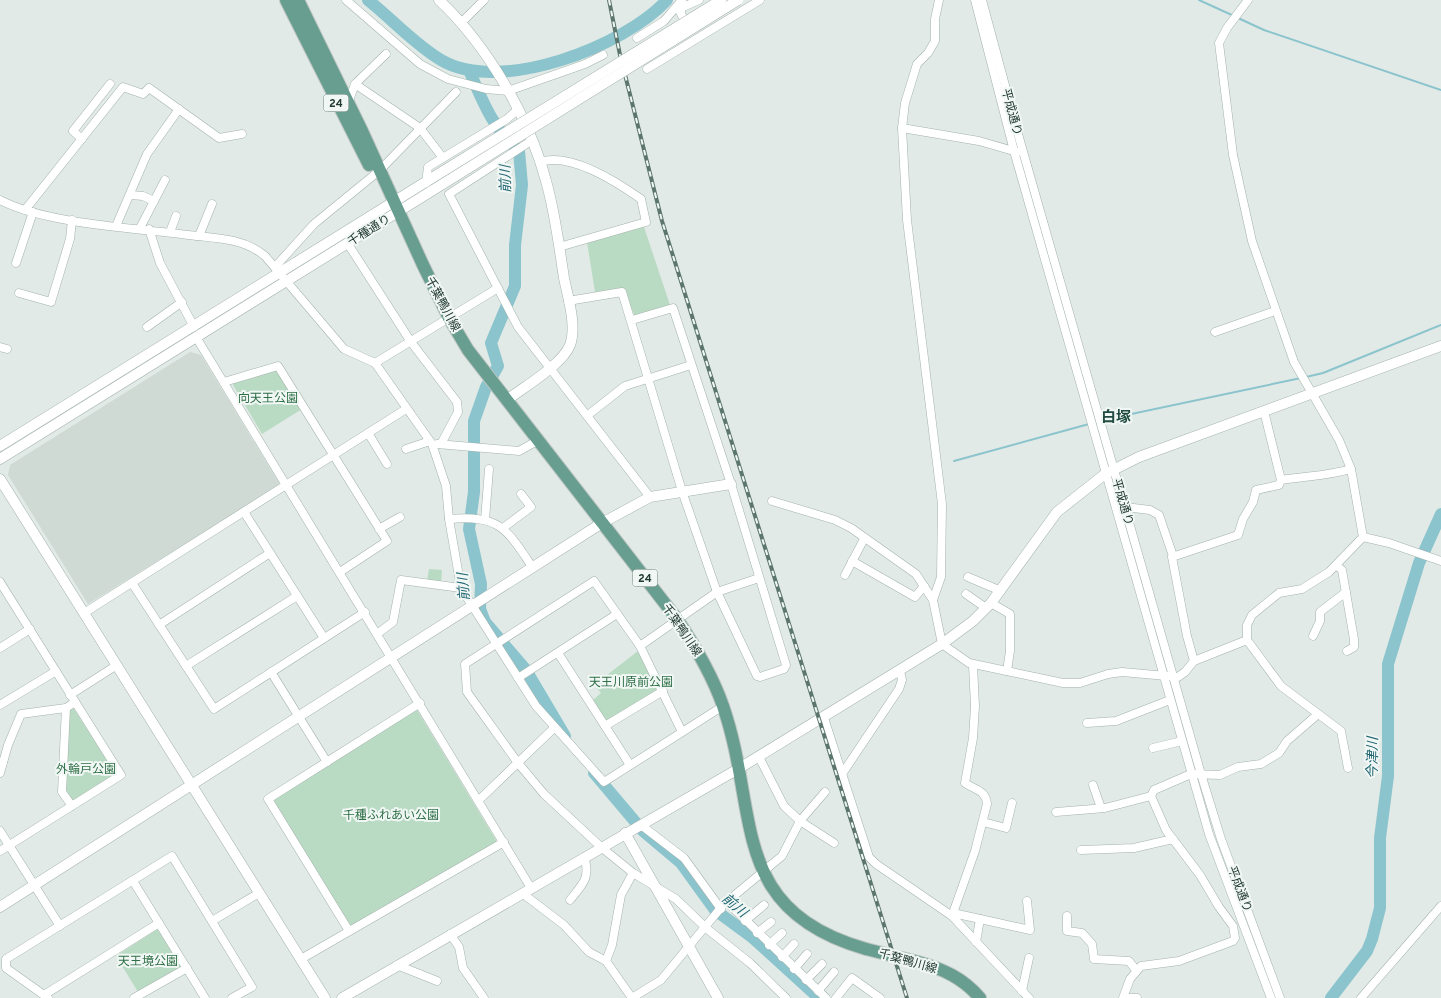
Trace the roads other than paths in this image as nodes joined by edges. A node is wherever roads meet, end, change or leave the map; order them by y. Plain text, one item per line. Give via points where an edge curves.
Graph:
1 (286, 0) edge
2 (298, 0) edge
3 (346, 0) edge
4 (439, 0) edge
5 (484, 0) edge
6 (682, 0) edge
7 (697, 0) edge
8 (721, 0) edge
9 (738, 0) edge
10 (760, 0) edge
11 (939, 0) edge
12 (975, 0) edge
13 (982, 0) edge
14 (1248, 0) edge
15 (462, 22) junction
16 (695, 39) junction
17 (386, 54) dead end
18 (603, 55) dead end
19 (110, 84) dead end
20 (355, 84) junction
21 (508, 91) junction
22 (456, 92) dead end
23 (348, 103) junction
24 (178, 109) junction
25 (517, 110) junction
26 (420, 128) junction
27 (902, 128) junction
28 (242, 134) dead end
29 (82, 138) junction
30 (532, 141) junction
31 (1014, 151) junction
32 (1024, 153) junction
33 (442, 158) junction
34 (540, 162) junction
35 (377, 172) junction
36 (165, 180) dead end
37 (426, 182) junction
38 (131, 195) junction
39 (0, 200) edge
40 (154, 202) junction
41 (212, 204) dead end
42 (395, 208) junction
43 (25, 210) junction
44 (33, 212) junction
45 (176, 216) dead end
46 (72, 220) junction
47 (116, 226) junction
48 (140, 228) junction
49 (149, 229) junction
50 (170, 232) junction
51 (199, 236) junction
52 (348, 244) junction
53 (559, 246) junction
54 (16, 263) dead end
55 (280, 274) junction
56 (498, 288) junction
57 (19, 293) dead end
58 (568, 301) junction
59 (182, 302) junction
60 (1275, 311) junction
61 (449, 318) junction
62 (632, 320) junction
63 (147, 327) dead end
64 (195, 332) junction
65 (1215, 332) dead end
66 (411, 342) junction
67 (1441, 346) edge
68 (375, 363) junction
69 (691, 365) junction
70 (549, 368) junction
71 (647, 379) junction
72 (224, 382) junction
73 (1310, 394) junction
74 (508, 400) junction
75 (406, 409) junction
76 (1264, 411) junction
77 (588, 415) junction
78 (368, 433) junction
79 (537, 440) junction
80 (434, 443) junction
81 (0, 446) edge
82 (406, 449) dead end
83 (333, 455) junction
84 (0, 459) edge
85 (387, 464) dead end
86 (490, 469) dead end
87 (1352, 469) junction
88 (1109, 472) junction
89 (0, 479) edge
90 (1281, 480) junction
91 (731, 484) junction
92 (287, 485) junction
93 (682, 491) junction
94 (520, 494) dead end
95 (650, 497) junction
96 (772, 501) dead end
97 (1125, 507) junction
98 (244, 512) junction
99 (400, 517) dead end
100 (449, 518) junction
101 (485, 520) junction
102 (602, 523) junction
103 (503, 528) junction
104 (379, 529) junction
105 (864, 538) junction
106 (1363, 538) junction
107 (270, 554) junction
108 (1173, 556) junction
109 (852, 561) junction
110 (1441, 561) edge
111 (1337, 566) junction
112 (533, 568) junction
113 (340, 572) junction
114 (845, 575) dead end
115 (968, 577) dead end
116 (759, 578) junction
117 (0, 582) edge
118 (132, 583) junction
119 (924, 586) junction
120 (461, 588) junction
121 (1001, 590) junction
122 (2, 591) edge
123 (717, 592) junction
124 (1346, 592) junction
125 (966, 594) dead end
126 (297, 596) junction
127 (933, 600) junction
128 (989, 605) junction
129 (473, 607) junction
130 (365, 612) junction
131 (84, 613) junction
132 (617, 614) junction
133 (677, 619) junction
134 (159, 625) junction
135 (30, 629) junction
136 (378, 634) junction
137 (1313, 636) dead end
138 (324, 638) junction
139 (1247, 640) junction
140 (497, 644) junction
141 (942, 644) junction
142 (640, 646) junction
143 (0, 648) edge
144 (1347, 651) dead end
145 (558, 653) junction
146 (392, 658) junction
147 (1194, 661) junction
148 (973, 664) junction
149 (117, 665) junction
150 (186, 666) junction
151 (56, 671) junction
152 (900, 671) junction
153 (1007, 671) junction
154 (271, 672) junction
155 (1163, 676) junction
156 (1173, 677) junction
157 (518, 678) junction
158 (663, 691) junction
159 (70, 694) junction
160 (1170, 700) junction
161 (75, 702) junction
162 (420, 703) junction
163 (0, 706) edge
164 (723, 706) junction
165 (66, 708) junction
166 (1317, 715) junction
167 (299, 717) junction
168 (824, 718) junction
169 (1088, 723) dead end
170 (605, 726) junction
171 (554, 728) junction
172 (682, 732) junction
173 (1182, 741) junction
174 (1153, 748) dead end
175 (759, 757) junction
176 (327, 762) junction
177 (518, 763) junction
178 (630, 765) junction
179 (1348, 768) dead end
180 (738, 769) junction
181 (0, 773) edge
182 (842, 774) junction
183 (1191, 774) junction
184 (1201, 774) junction
185 (192, 784) junction
186 (1093, 785) dead end
187 (825, 792) dead end
188 (1151, 796) junction
189 (479, 800) junction
190 (1012, 803) dead end
191 (72, 806) junction
192 (1101, 808) junction
193 (1056, 812) dead end
194 (800, 821) junction
195 (983, 822) junction
196 (641, 825) junction
197 (0, 831) edge
198 (625, 833) junction
199 (1173, 839) junction
200 (504, 842) junction
201 (834, 843) dead end
202 (9, 845) junction
203 (600, 847) junction
204 (1081, 850) dead end
205 (0, 851) edge
206 (584, 857) junction
207 (764, 872) junction
208 (633, 873) junction
209 (133, 881) junction
210 (34, 886) junction
211 (655, 887) junction
212 (526, 890) junction
213 (259, 893) junction
214 (570, 900) dead end
215 (1027, 901) dead end
216 (727, 902) junction
217 (764, 905) dead end
218 (0, 907) edge
219 (721, 909) junction
220 (1439, 910) edge
221 (952, 914) junction
222 (1067, 916) dead end
223 (980, 919) junction
224 (745, 920) junction
225 (212, 921) junction
226 (771, 922) dead end
227 (160, 923) junction
228 (60, 926) junction
229 (1254, 927) junction
230 (706, 928) junction
231 (349, 930) junction
232 (1245, 931) junction
233 (757, 933) junction
234 (782, 933) dead end
235 (450, 934) junction
236 (1235, 934) junction
237 (976, 942) junction
238 (794, 944) dead end
239 (769, 945) junction
240 (688, 947) junction
241 (807, 954) dead end
242 (782, 957) junction
243 (1029, 958) dead end
244 (301, 959) junction
245 (606, 961) junction
246 (822, 964) dead end
247 (397, 965) junction
248 (187, 968) junction
249 (794, 968) junction
250 (1136, 970) junction
251 (834, 972) dead end
252 (806, 980) junction
253 (437, 981) dead end
254 (818, 991) junction
255 (1022, 992) junction
256 (46, 997) edge
257 (134, 998) edge
258 (206, 998) edge
259 (232, 998) edge
260 (325, 998) edge
261 (342, 998) edge
262 (484, 998) edge
263 (632, 998) edge
264 (718, 998) edge
265 (786, 998) edge
266 (826, 998) edge
267 (836, 998) edge
268 (880, 998) edge
269 (980, 998) edge
270 (1029, 998) edge
271 (1123, 998) edge
272 (1137, 998) edge
273 (1271, 998) edge
274 (1280, 998) edge
275 (1361, 998) edge

1 - 35 main road, 千葉鴨川線 / 24 via 334,99
2 - 23 main road, 千葉鴨川線 / 24
3 - 21 street via 420,64 448,79
4 - 15 street
5 - 15 street
6 - 16 street via 664,21 640,36 649,68
7 - 16 street via 680,12
8 - 37 street, 千種通り, bridge
9 - 42 street, 千種通り, bridge via 454,178
10 - 16 street
11 - 27 street via 935,41 917,64 905,103
12 - 31 street, 平成通り
13 - 32 street, 平成通り
14 - 60 street via 1227,28 1220,44 1233,155 1246,221
15 - 21 street
17 - 20 street
18 - 21 street
19 - 29 street via 73,131
20 - 23 street
20 - 26 street
21 - 25 street
22 - 26 street
23 - 35 main road, 千葉鴨川線 / 24
24 - 28 street via 220,138
24 - 29 street via 149,88 143,94 123,88
24 - 38 street via 147,154
25 - 30 street
25 - 33 street
26 - 33 street
26 - 35 street
27 - 31 street via 979,141
27 - 127 street via 907,220 942,504 941,577
29 - 43 street
30 - 34 street
30 - 56 street via 449,194
31 - 32 street
31 - 88 street, 平成通り
32 - 88 street, 平成通り
33 - 37 street via 428,167
34 - 53 street
34 - 53 street via 550,159 566,161 608,178 641,199 644,211 646,222
35 - 42 main road, 千葉鴨川線 / 24 via 384,193
35 - 55 street via 314,224
36 - 40 street
37 - 42 street, 千種通り
38 - 40 street via 143,196
38 - 47 street
39 - 43 street
40 - 48 street
41 - 51 street
42 - 52 street, 千種通り
42 - 55 street, 千種通り
42 - 61 main road, 千葉鴨川線 / 24
43 - 44 street
44 - 46 street
44 - 54 street
45 - 50 street
46 - 47 street
46 - 57 street via 70,239 51,302
47 - 48 street
48 - 49 street
49 - 50 street
49 - 59 street via 155,251
50 - 51 street
51 - 55 street via 245,244 258,250
52 - 55 street, 千種通り
52 - 66 street
53 - 58 street
55 - 64 street, 千種通り
55 - 68 street via 344,349
56 - 61 street
56 - 70 street via 518,327
58 - 62 street via 622,292
58 - 70 street via 572,330 570,345
59 - 63 street
59 - 64 street
60 - 65 street
60 - 73 street
61 - 66 street
61 - 74 main road, 千葉鴨川線 / 24 via 468,350
62 - 69 street via 673,308
62 - 71 street
64 - 72 street
64 - 81 street, 千種通り
64 - 84 street, 千種通り
66 - 68 street
66 - 80 street via 457,402 458,412
67 - 73 street
68 - 75 street
69 - 71 street
69 - 91 street
70 - 74 street
70 - 77 street
71 - 77 street via 625,386
71 - 93 street
72 - 83 street via 278,366
72 - 92 street
73 - 76 street
73 - 87 street via 1339,440
74 - 79 main road, 千葉鴨川線 / 24
75 - 78 street
75 - 80 street
76 - 88 street via 1139,457
76 - 90 street
77 - 95 street
78 - 83 street
78 - 85 street
79 - 80 street via 519,451
79 - 102 main road, 千葉鴨川線 / 24
80 - 82 street
80 - 100 street via 446,486
83 - 92 street
83 - 104 street
86 - 101 street
87 - 90 street via 1326,476 1317,474
87 - 106 street
88 - 97 street, 平成通り
88 - 121 street via 1057,512
88 - 155 street, 平成通り
89 - 131 street
90 - 108 street via 1279,485 1255,491 1238,535
91 - 93 street
91 - 116 street
92 - 98 street
92 - 113 street
93 - 95 street
93 - 123 street
94 - 103 street via 531,507
95 - 102 street
96 - 105 street via 835,520
97 - 108 street via 1150,510 1160,515
97 - 156 street, 平成通り
98 - 107 street
98 - 118 street
99 - 104 street
100 - 101 street
100 - 120 street
101 - 103 street
102 - 112 street
102 - 133 main road, 千葉鴨川線 / 24
103 - 112 street
104 - 113 street via 387,541
105 - 109 street
105 - 119 street via 916,574
106 - 110 street
106 - 111 street
107 - 126 street
107 - 134 street
108 - 147 street
109 - 114 street
109 - 119 street via 915,597
111 - 124 street via 1342,570
111 - 139 street via 1302,590 1279,593 1258,610 1247,625
112 - 129 street
113 - 130 street
115 - 121 street
116 - 123 street
116 - 123 street via 786,665 784,669 757,676
117 - 122 street
118 - 131 street
118 - 134 street
119 - 127 street
120 - 129 street
120 - 136 street via 401,580 393,622
121 - 128 street
122 - 135 street
123 - 133 street
124 - 137 street via 1320,612 1320,621
124 - 144 street via 1354,639 1354,647
125 - 128 street
126 - 138 street
126 - 150 street
127 - 141 street
128 - 141 street
128 - 153 street via 1010,614
129 - 140 street
129 - 146 street
130 - 136 street
130 - 138 street
131 - 149 street
132 - 140 street via 594,581
132 - 142 street
132 - 145 street
133 - 142 street
133 - 164 main road, 千葉鴨川線 / 24 via 702,657
134 - 150 street
135 - 143 street
135 - 151 street
136 - 146 street
138 - 154 street
139 - 147 street
139 - 166 street via 1281,686
140 - 157 street
140 - 177 street via 465,664 467,692
141 - 148 street
141 - 152 street
142 - 158 street
145 - 157 street
145 - 170 street
146 - 162 street
146 - 167 street
147 - 156 street via 1185,672
148 - 153 street
148 - 195 street via 973,738 965,781 986,797
149 - 159 street
149 - 185 street
150 - 154 street via 214,710
151 - 159 street
151 - 163 street
152 - 168 street
152 - 182 street via 899,689
153 - 155 street via 1063,683 1122,672
154 - 167 street
155 - 156 street
155 - 160 street, 平成通り
156 - 184 street, 平成通り
157 - 171 street
158 - 170 street
158 - 172 street
159 - 161 street
160 - 169 street via 1116,721
160 - 173 street, 平成通り
161 - 165 street
161 - 191 street via 121,775
162 - 176 street
162 - 189 street
164 - 172 street
164 - 180 main road, 千葉鴨川線 / 24
165 - 181 street via 21,714
165 - 191 street via 62,792
166 - 179 street via 1341,731
166 - 184 street via 1288,741 1279,754 1261,764 1238,767 1220,775
167 - 176 street
167 - 185 street
168 - 175 street
168 - 182 street
170 - 178 street
171 - 177 street
171 - 178 street via 604,782
172 - 178 street
173 - 174 street
173 - 183 street, 平成通り
175 - 180 street
175 - 194 street via 784,806
176 - 231 street via 268,799
177 - 189 street
177 - 203 street via 569,820
180 - 196 street
180 - 207 main road, 千葉鴨川線 / 24 via 752,839
182 - 221 street via 869,857
183 - 184 street
183 - 188 street via 1154,790
183 - 232 street, 平成通り
184 - 229 street, 平成通り
185 - 210 street
185 - 213 street
186 - 192 street
187 - 194 street
188 - 192 street
188 - 199 street
189 - 200 street
190 - 195 street via 1006,828
191 - 202 street
192 - 193 street
194 - 201 street
194 - 207 street via 782,856
195 - 221 street
196 - 198 street
196 - 219 street via 684,858
197 - 202 street
198 - 203 street
198 - 211 street
199 - 204 street via 1134,848
199 - 236 street via 1200,875
200 - 212 street
200 - 231 street
202 - 205 street
202 - 210 street
203 - 206 street
203 - 208 street
206 - 212 street
206 - 214 street via 588,869 584,883
207 - 216 street
207 - 269 main road, 千葉鴨川線 / 24, bridge via 775,892 804,922 835,939 949,973 963,981
208 - 211 street
208 - 245 street via 621,895
209 - 225 street via 172,856
209 - 227 street
209 - 228 street
210 - 218 street
210 - 228 street
211 - 230 street via 676,899
211 - 240 street
212 - 235 street
212 - 245 street via 589,952
213 - 225 street
213 - 244 street
215 - 223 street via 1030,930
216 - 219 street
216 - 224 street
217 - 224 street
219 - 230 street
220 - 275 street
221 - 223 street
221 - 237 street
222 - 250 street via 1067,931 1082,933 1092,944 1094,960 1129,960
223 - 237 street
224 - 233 street
225 - 259 street via 252,987
226 - 233 street
227 - 248 street
227 - 256 street
228 - 256 street via 6,960 6,968
229 - 232 street
229 - 274 street, 平成通り
230 - 240 street
230 - 265 street via 750,963
231 - 244 street
232 - 236 street
232 - 273 street, 平成通り
233 - 239 street
234 - 239 street
235 - 247 street
235 - 262 street via 459,947 463,968
236 - 250 street via 1233,941 1179,961 1141,966
237 - 255 street
238 - 242 street
239 - 242 street
240 - 263 street via 661,980
240 - 264 street
241 - 249 street
242 - 249 street
243 - 255 street
244 - 260 street
245 - 263 street
246 - 252 street
247 - 253 street
247 - 261 street
248 - 257 street
248 - 258 street
249 - 252 street
250 - 271 street
251 - 254 street
252 - 254 street
254 - 266 street
255 - 270 street
267 - 268 street via 852,978
271 - 272 street

